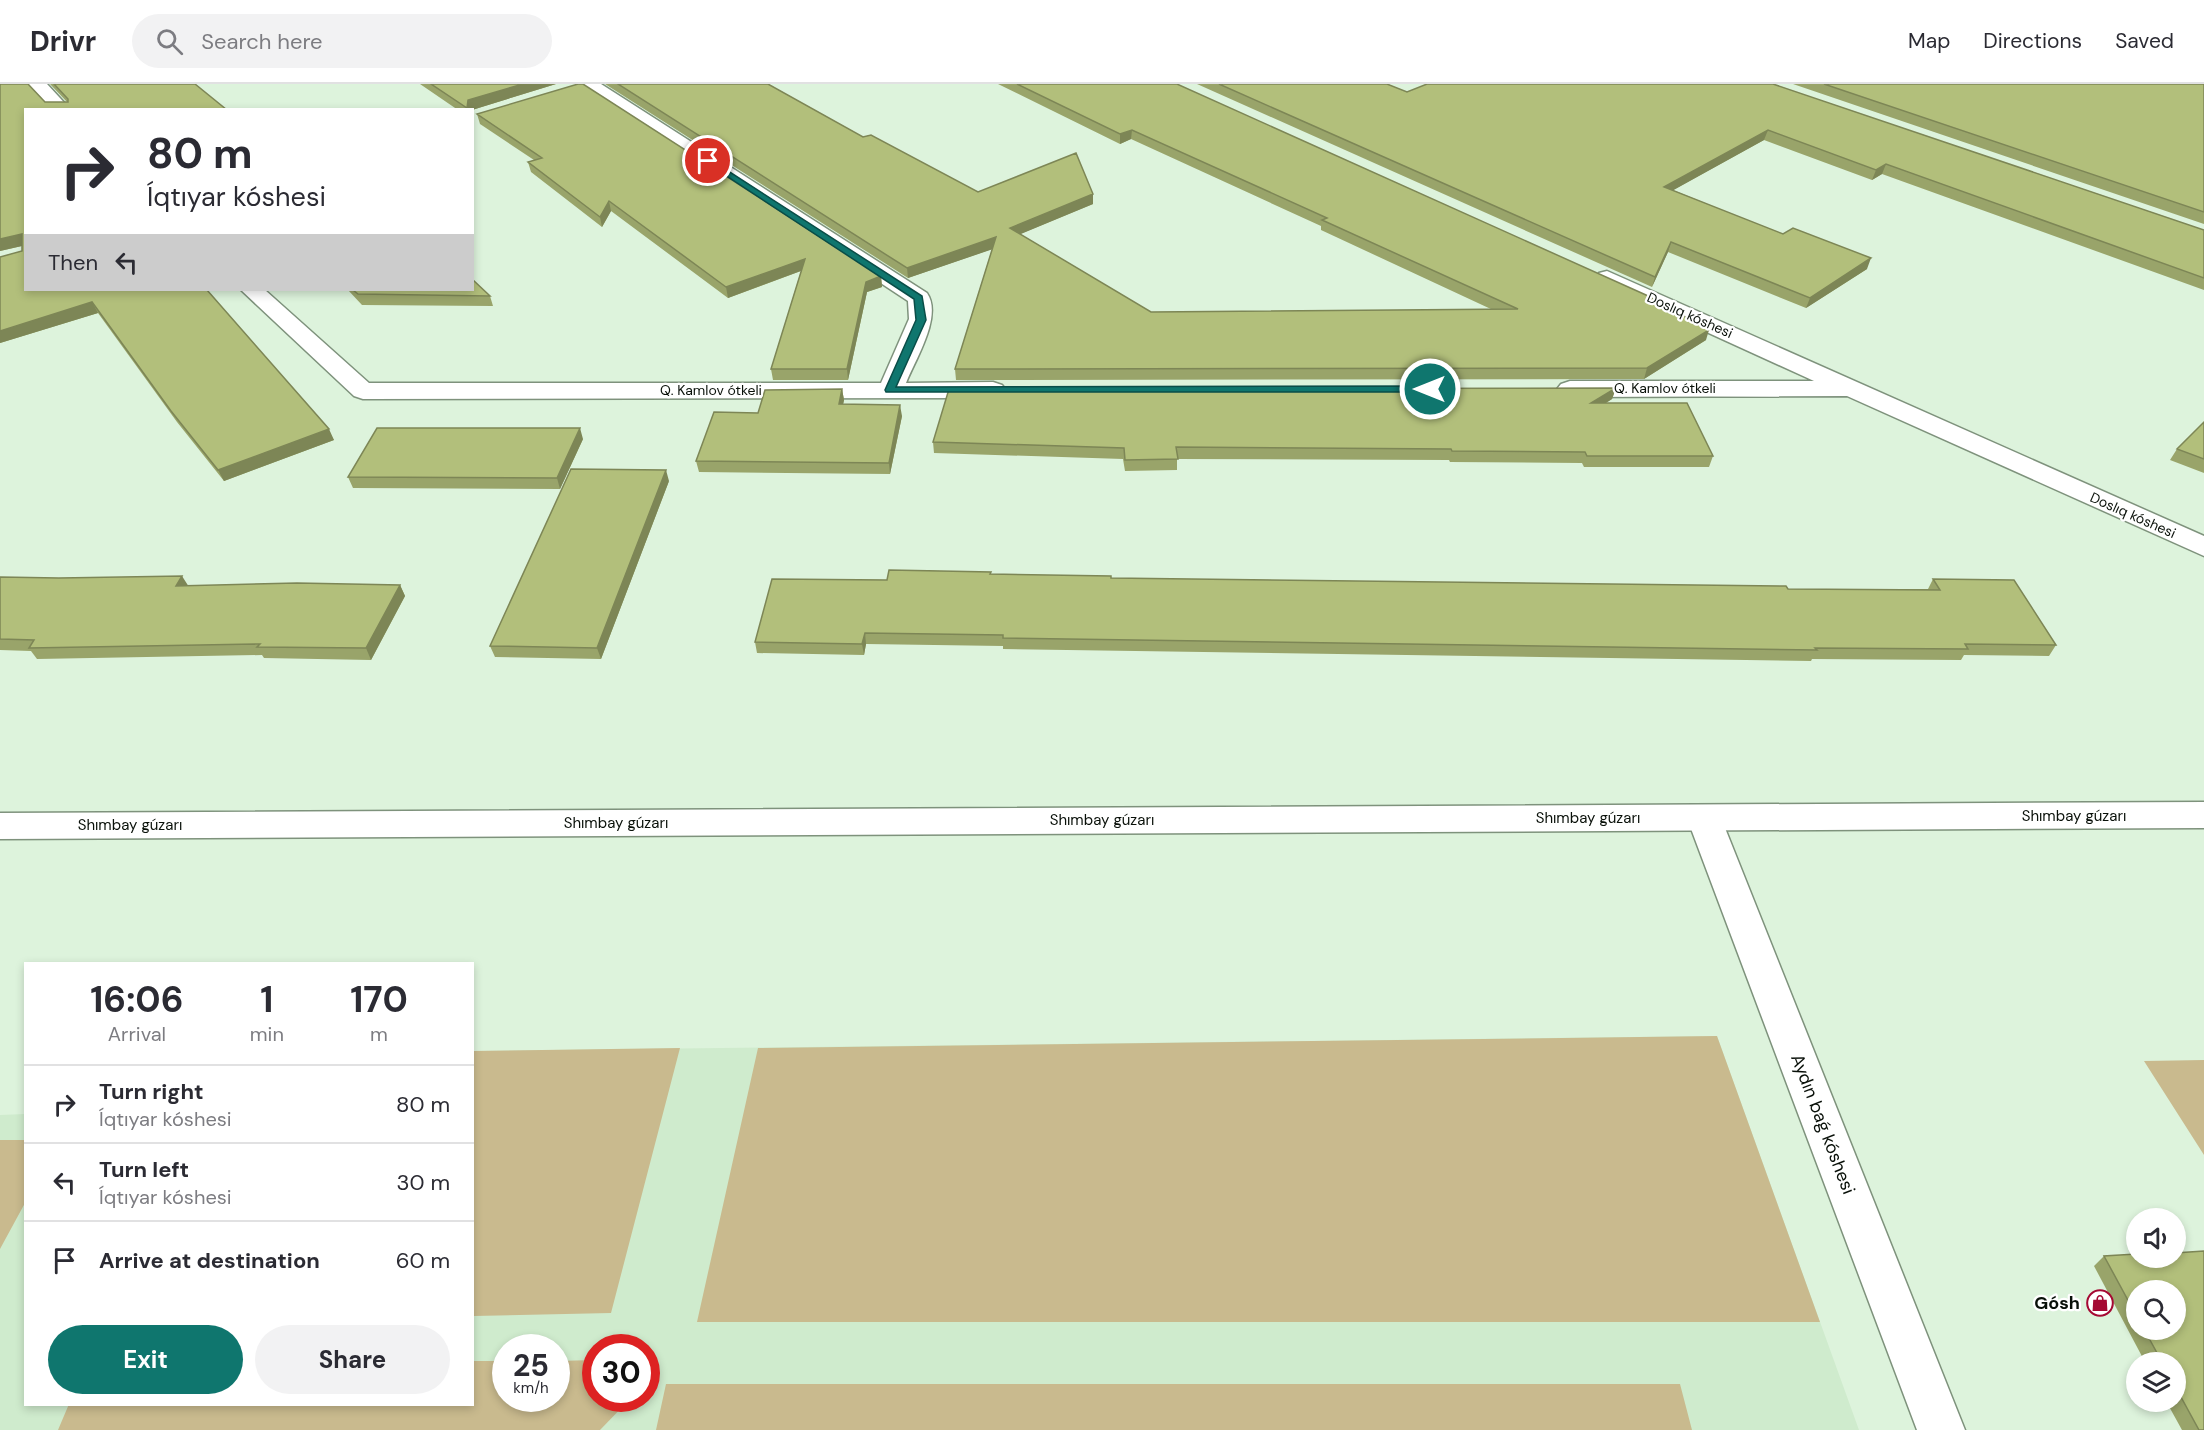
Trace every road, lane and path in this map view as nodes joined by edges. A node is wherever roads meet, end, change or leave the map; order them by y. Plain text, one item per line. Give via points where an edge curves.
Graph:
1 (36, 84) edge
2 (581, 85) edge
3 (60, 108) edge
4 (1591, 270) edge
5 (253, 291) edge
6 (1852, 388) junction
7 (1543, 389) edge
8 (890, 390) junction
9 (1020, 390) edge
10 (2204, 547) edge
11 (2204, 815) edge
12 (1704, 818) junction
13 (0, 826) edge
14 (1941, 1430) edge

1 - 3 street
2 - 8 street via 919,298 921,320
4 - 6 street, Doslıq kóshesi
5 - 8 street, Q. Kamlov ótkeli via 363,391
6 - 7 street, Q. Kamlov ótkeli
6 - 10 street, Doslıq kóshesi
8 - 9 street, Q. Kamlov ótkeli
11 - 12 street, Shımbay gúzarı
12 - 13 street, Shımbay gúzarı
12 - 14 street, Aydın baǵ kóshesi

